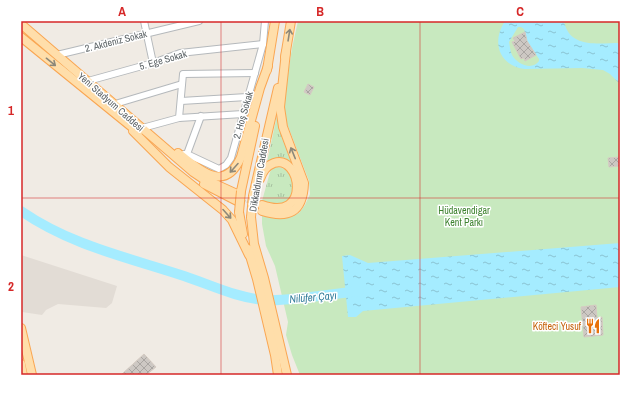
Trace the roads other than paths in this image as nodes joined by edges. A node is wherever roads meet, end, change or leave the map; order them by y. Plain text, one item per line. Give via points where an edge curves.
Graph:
1 (144, 21) edge
2 (199, 21) edge
3 (265, 21) edge
4 (274, 21) edge
5 (291, 21) edge
6 (21, 24) edge
7 (146, 33) junction
8 (21, 37) edge
9 (263, 44) junction
10 (286, 52) junction
11 (57, 55) junction
12 (153, 63) junction
13 (268, 66) junction
14 (255, 72) junction
15 (88, 81) junction
16 (182, 84) junction
17 (247, 97) junction
18 (181, 101) junction
19 (115, 104) junction
20 (114, 114) junction
21 (243, 114) junction
22 (201, 116) junction
23 (179, 118) junction
24 (146, 127) junction
25 (184, 154) junction
26 (203, 181) junction
27 (238, 196) junction
28 (253, 196) junction
29 (249, 255) junction
30 (260, 279) junction
31 (21, 328) edge
32 (274, 336) junction
33 (283, 360) junction
34 (21, 364) edge
35 (23, 375) edge
36 (32, 375) edge
37 (277, 375) edge
38 (287, 375) edge
39 (292, 375) edge

1 - 7 street
2 - 7 street, 2. Akdeniz Sokak
3 - 9 street, 2. Hoş Sokak
4 - 13 main road, Dikkaldırım Caddesi
10 -> 5 main road, Dikkaldırım Caddesi
6 - 11 main road, Yeni Stadyum Caddesi
7 - 11 street, 2. Akdeniz Sokak
7 - 12 street
8 -> 20 main road, Yeni Stadyum Caddesi
9 - 12 street, 5. Ege Sokak via 180,53
9 - 14 street, 2. Hoş Sokak
10 - 28 main road, Dikkaldırım Caddesi
28 -> 10 main road via 264,169 280,162 294,173 298,191 295,199 288,206 281,208 262,208 280,215 288,214 295,209 304,193 304,183 284,127 280,107
11 - 15 main road, Yeni Stadyum Caddesi
12 - 15 street, 5. Ege Sokak
13 -> 25 main road via 241,157 232,172 219,177 205,174
13 - 27 main road, Dikkaldırım Caddesi
14 - 16 street via 183,74
14 - 17 street, 2. Hoş Sokak
15 - 19 main road, Yeni Stadyum Caddesi
16 - 18 street
16 - 19 street
17 - 18 street
17 - 21 street, 2. Hoş Sokak
18 - 23 street
19 - 24 main road
19 - 26 main road, Yeni Stadyum Caddesi
20 - 26 main road, Yeni Stadyum Caddesi via 186,173
20 -> 29 main road via 169,167 223,210 232,220
21 - 22 street
21 - 25 street, 2. Hoş Sokak via 231,158 226,165 219,169
22 - 23 street
22 - 25 street
23 - 24 street
24 - 25 main road
26 - 27 main road
27 - 29 main road, Dikkaldırım Caddesi, bridge via 242,229
28 - 30 main road, Dikkaldırım Caddesi, bridge via 254,244
29 - 30 main road, Dikkaldırım Caddesi
30 - 32 main road, Dikkaldırım Caddesi
31 - 36 main road
32 - 33 main road, Dikkaldırım Caddesi
32 - 37 main road, Dikkaldırım Caddesi
33 - 38 main road, Dikkaldırım Caddesi
33 - 39 street
34 - 35 main road

